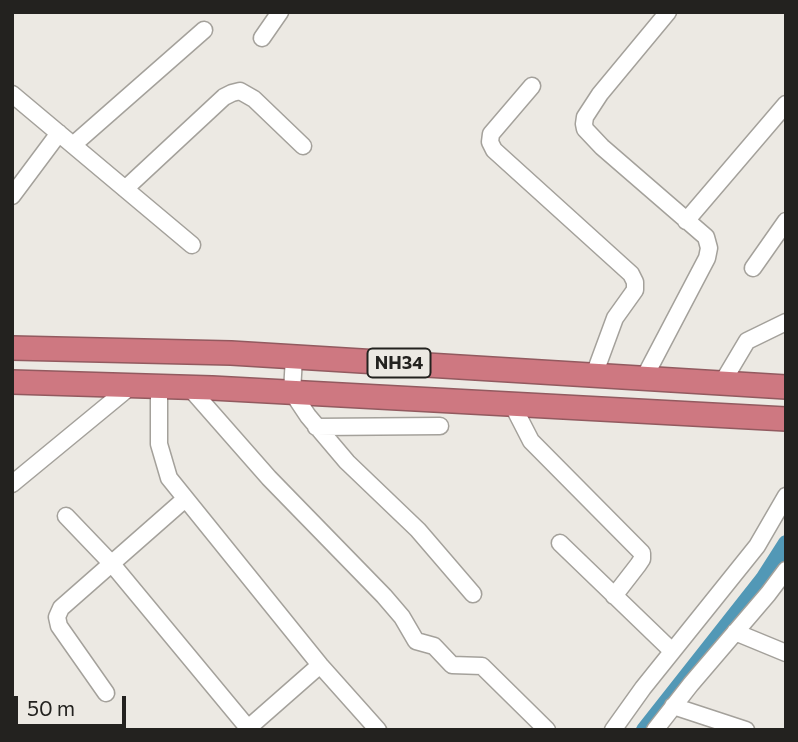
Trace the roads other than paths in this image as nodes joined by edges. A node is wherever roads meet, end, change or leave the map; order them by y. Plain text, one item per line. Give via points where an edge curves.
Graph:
1 (280, 12) edge
2 (668, 12) edge
3 (204, 30) dead end
4 (262, 38) dead end
5 (532, 86) dead end
6 (12, 94) edge
7 (786, 104) edge
8 (59, 133) junction
9 (73, 145) junction
10 (303, 146) dead end
11 (125, 189) junction
12 (12, 196) edge
13 (686, 220) junction
14 (786, 221) edge
15 (192, 245) dead end
16 (753, 268) dead end
17 (786, 322) edge
18 (12, 348) edge
19 (294, 357) junction
20 (594, 375) junction
21 (786, 377) edge
22 (644, 378) junction
23 (12, 382) edge
24 (734, 384) junction
25 (131, 386) junction
26 (159, 386) junction
27 (189, 387) junction
28 (786, 387) edge
29 (292, 392) junction
30 (512, 404) junction
31 (786, 419) edge
32 (440, 426) dead end
33 (316, 427) junction
34 (12, 484) edge
35 (786, 496) edge
36 (185, 499) junction
37 (66, 516) dead end
38 (561, 543) dead end
39 (112, 564) junction
40 (786, 570) edge
41 (473, 594) dead end
42 (614, 596) junction
43 (736, 632) junction
44 (672, 651) junction
45 (786, 653) edge
46 (320, 665) junction
47 (106, 693) dead end
48 (673, 706) junction
49 (534, 717) junction
50 (247, 729) edge
51 (378, 730) edge
52 (522, 730) edge
53 (547, 730) edge
54 (613, 730) edge
55 (655, 730) edge
56 (746, 730) edge

1 - 4 street
2 - 13 street via 600,94 584,124 602,148
3 - 9 street
5 - 20 street via 491,134 494,150 635,282 635,290 615,318
6 - 8 street
7 - 13 street
8 - 9 street
8 - 12 street
9 - 11 street
10 - 11 street via 240,91 224,97
11 - 15 street
13 - 22 street via 706,237 707,258
14 - 16 street
17 - 24 street via 747,341
18 - 19 highway, NH34
19 - 20 highway, NH34
19 - 29 street
20 - 22 highway, NH34
21 - 24 street
22 - 24 highway, NH34
23 - 25 highway, NH34
24 - 28 highway, NH34
25 - 26 highway, NH34
25 - 34 street
26 - 27 highway, NH34
26 - 36 street via 163,463
27 - 29 highway, NH34
27 - 49 street via 269,478 384,596 416,641 434,646 452,665 482,666
29 - 30 highway, NH34
29 - 33 street
30 - 31 highway, NH34
30 - 42 street via 531,441 642,553
32 - 33 street
33 - 41 street via 418,530
35 - 44 street via 757,546
36 - 39 street
36 - 46 street
37 - 39 street
38 - 42 street
39 - 47 street via 61,608 57,617
39 - 50 street
40 - 43 street
42 - 44 street
43 - 45 street
43 - 48 street
44 - 54 street
46 - 50 street
46 - 51 street
48 - 55 street
48 - 56 street
49 - 52 street
49 - 53 street

